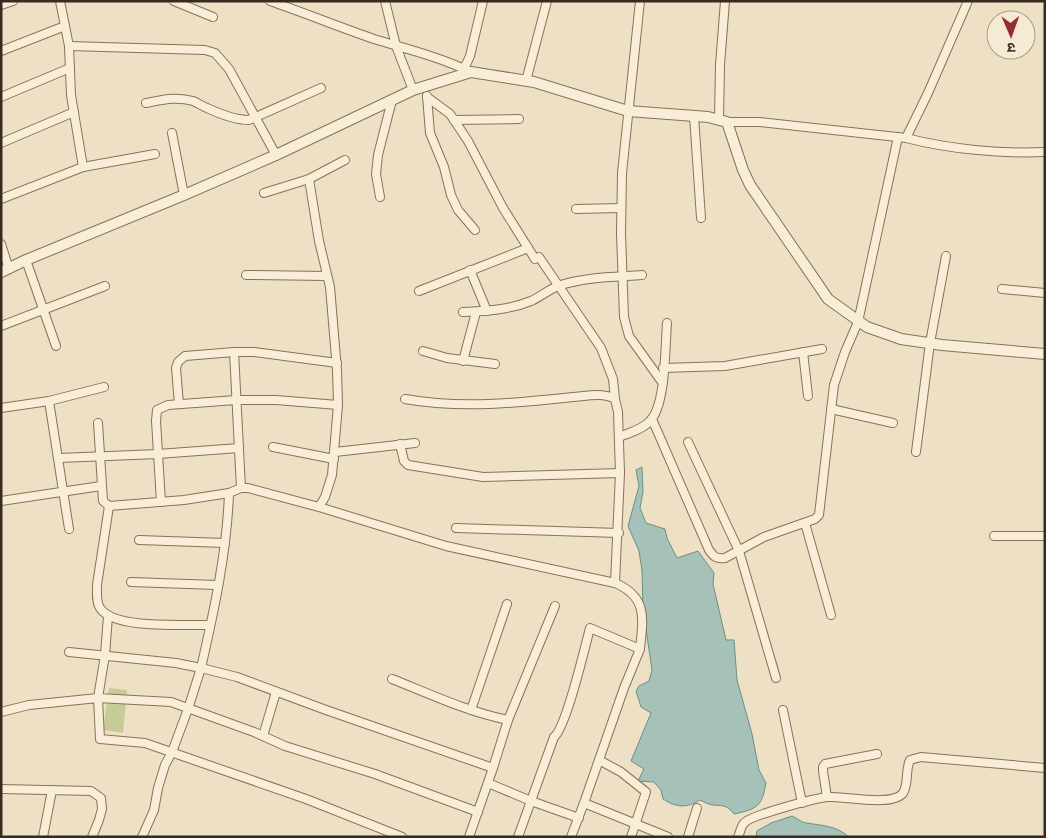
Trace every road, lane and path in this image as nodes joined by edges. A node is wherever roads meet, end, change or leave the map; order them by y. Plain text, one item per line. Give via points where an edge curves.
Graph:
1 (13, 1) edge
2 (60, 1) edge
3 (174, 1) edge
4 (270, 1) edge
5 (385, 1) edge
6 (483, 1) edge
7 (547, 1) edge
8 (640, 1) edge
9 (725, 1) edge
10 (968, 1) edge
11 (286, 4) edge
12 (1, 5) edge
13 (214, 18) dead end
14 (65, 26) junction
15 (69, 46) junction
16 (396, 46) junction
17 (1, 51) edge
18 (70, 68) junction
19 (468, 71) junction
20 (526, 81) junction
21 (321, 88) dead end
22 (413, 90) junction
23 (426, 92) junction
24 (1, 97) edge
25 (392, 100) junction
26 (146, 103) dead end
27 (628, 111) junction
28 (74, 112) junction
29 (694, 116) junction
30 (256, 118) junction
31 (519, 119) dead end
32 (454, 120) junction
33 (723, 120) junction
34 (172, 133) dead end
35 (902, 137) junction
36 (1, 143) edge
37 (1045, 152) edge
38 (155, 154) dead end
39 (276, 154) junction
40 (345, 160) dead end
41 (83, 167) junction
42 (309, 179) junction
43 (264, 193) dead end
44 (184, 195) junction
45 (380, 197) dead end
46 (1, 199) edge
47 (622, 208) junction
48 (576, 209) dead end
49 (701, 218) dead end
50 (475, 230) dead end
51 (1, 244) edge
52 (528, 248) junction
53 (946, 256) dead end
54 (26, 260) junction
55 (470, 270) junction
56 (5, 271) edge
57 (246, 275) dead end
58 (642, 275) dead end
59 (327, 276) junction
60 (623, 277) junction
61 (105, 286) dead end
62 (555, 288) junction
63 (1002, 289) dead end
64 (419, 291) dead end
65 (1045, 293) edge
66 (43, 310) junction
67 (487, 311) junction
68 (463, 312) dead end
69 (476, 312) junction
70 (858, 322) junction
71 (667, 323) dead end
72 (1, 326) edge
73 (930, 343) junction
74 (56, 346) dead end
75 (822, 348) dead end
76 (423, 351) dead end
77 (234, 352) junction
78 (803, 352) junction
79 (1045, 354) edge
80 (463, 361) junction
81 (337, 363) junction
82 (495, 364) dead end
83 (663, 368) junction
84 (662, 382) junction
85 (104, 387) dead end
86 (808, 396) dead end
87 (615, 399) junction
88 (236, 400) junction
89 (404, 400) dead end
90 (49, 401) junction
91 (179, 404) junction
92 (338, 405) junction
93 (1, 408) edge
94 (832, 409) junction
95 (652, 419) junction
96 (98, 423) dead end
97 (893, 423) dead end
98 (626, 434) junction
99 (688, 442) dead end
100 (416, 443) dead end
101 (400, 444) junction
102 (273, 447) dead end
103 (239, 448) junction
104 (916, 452) dead end
105 (158, 454) junction
106 (99, 456) junction
107 (334, 456) junction
108 (59, 458) junction
109 (620, 473) junction
110 (101, 486) junction
111 (241, 488) junction
112 (64, 490) junction
113 (229, 494) junction
114 (1, 501) edge
115 (161, 502) junction
116 (110, 506) junction
117 (319, 507) junction
118 (806, 523) junction
119 (456, 528) dead end
120 (69, 529) dead end
121 (618, 533) junction
122 (994, 536) dead end
123 (1045, 536) edge
124 (139, 540) dead end
125 (224, 543) junction
126 (739, 551) junction
127 (131, 582) dead end
128 (616, 583) junction
129 (217, 585) junction
130 (507, 604) dead end
131 (555, 606) dead end
132 (831, 614) dead end
133 (108, 616) junction
134 (210, 624) junction
135 (640, 648) junction
136 (69, 652) dead end
137 (105, 655) junction
138 (201, 668) junction
139 (776, 678) dead end
140 (392, 680) dead end
141 (276, 692) junction
142 (98, 698) junction
143 (188, 709) junction
144 (471, 710) junction
145 (783, 710) dead end
146 (1, 712) edge
147 (508, 720) junction
148 (263, 736) junction
149 (172, 752) junction
150 (877, 754) dead end
151 (599, 760) junction
152 (493, 768) junction
153 (1045, 768) edge
154 (488, 783) junction
155 (1, 789) edge
156 (52, 790) junction
157 (827, 797) junction
158 (531, 801) junction
159 (584, 803) junction
160 (802, 803) junction
161 (697, 808) dead end
162 (478, 812) junction
163 (579, 818) junction
164 (636, 825) junction
165 (43, 837) edge
166 (92, 837) edge
167 (142, 837) edge
168 (402, 837) edge
169 (469, 837) edge
170 (518, 837) edge
171 (572, 837) edge
172 (631, 837) edge
173 (668, 837) edge
174 (688, 837) edge
175 (738, 837) edge

1 - 12 street
2 - 14 street
3 - 13 street
4 - 11 street
5 - 16 street
6 - 19 street
7 - 20 street
8 - 27 street
9 - 33 street via 720,65
10 - 35 street via 928,92
11 - 16 street
14 - 15 street
14 - 17 street
15 - 18 street
15 - 30 street via 205,50 215,53 229,69
16 - 19 street via 432,55
16 - 22 street
18 - 24 street
18 - 28 street
19 - 20 street
19 - 23 street
20 - 27 street
21 - 30 street
22 - 23 street
22 - 25 street
23 - 32 street
23 - 50 street via 430,132 452,196 458,210
25 - 39 street
25 - 45 street via 378,155 376,174
26 - 30 street via 184,99 241,120
27 - 29 street
27 - 47 street
28 - 36 street
28 - 41 street
29 - 33 street
29 - 49 street
30 - 39 street
31 - 32 street
32 - 52 street
33 - 35 street
33 - 70 street via 750,185 828,300
34 - 44 street
35 - 37 street via 933,145
35 - 70 street
38 - 41 street
39 - 44 street
40 - 42 street
41 - 46 street
42 - 43 street
42 - 59 street
44 - 54 street
47 - 48 street
47 - 60 street
51 - 56 street
52 - 55 street
52 - 62 street
53 - 73 street
54 - 56 street
54 - 66 street
55 - 64 street
55 - 67 street
57 - 59 street
58 - 60 street
59 - 81 street
60 - 62 street via 599,278
60 - 84 street via 624,317 629,336
61 - 66 street
62 - 67 street via 525,303
62 - 87 street via 601,348 613,379
63 - 65 street
66 - 72 street
66 - 74 street
67 - 69 street
68 - 69 street
69 - 80 street
70 - 73 street via 902,339
70 - 94 street via 837,377
71 - 83 street
73 - 79 street
73 - 104 street
75 - 78 street
76 - 80 street
77 - 81 street
77 - 88 street
77 - 91 street via 193,354 181,358 176,368
78 - 83 street via 725,366
78 - 86 street
80 - 82 street
81 - 92 street
83 - 84 street
84 - 95 street via 659,406
85 - 90 street
87 - 89 street via 594,395 512,404 454,405
87 - 98 street
88 - 91 street
88 - 92 street
88 - 103 street
90 - 93 street
90 - 108 street
91 - 105 street via 157,410
92 - 107 street
94 - 97 street
94 - 118 street via 819,515
95 - 98 street
95 - 126 street via 709,550 718,559
96 - 106 street
98 - 109 street
99 - 126 street
100 - 101 street
101 - 107 street
101 - 109 street via 408,465 483,477
102 - 107 street
103 - 105 street
103 - 111 street
105 - 106 street
105 - 115 street
106 - 108 street
106 - 110 street
107 - 117 street via 332,475
108 - 112 street
109 - 121 street
110 - 112 street
110 - 116 street via 103,501
111 - 113 street
111 - 117 street
112 - 114 street
112 - 120 street
113 - 115 street
113 - 125 street
115 - 116 street
116 - 133 street via 97,592 100,608
117 - 128 street via 446,546
118 - 126 street via 764,537
118 - 132 street
119 - 121 street
121 - 128 street
122 - 123 street
124 - 125 street
125 - 129 street
126 - 139 street
127 - 129 street
128 - 135 street via 633,593 641,610
129 - 134 street
130 - 144 street
131 - 147 street
133 - 134 street via 119,621 148,624
133 - 137 street
134 - 138 street
135 - 151 street
135 - 158 street via 590,628 564,717
136 - 137 street
137 - 138 street
137 - 142 street
138 - 141 street
138 - 143 street
140 - 144 street
141 - 148 street
141 - 152 street
142 - 143 street via 156,700
142 - 146 street via 29,705
142 - 149 street via 100,739 145,742
143 - 148 street
143 - 149 street
144 - 147 street
145 - 160 street
147 - 152 street
148 - 162 street
149 - 167 street via 165,764 154,810
149 - 168 street
150 - 157 street via 825,764
151 - 159 street
151 - 164 street via 646,792
152 - 154 street
153 - 157 street via 921,756 910,760 906,766 906,786 897,798
154 - 158 street
154 - 162 street
155 - 156 street
156 - 165 street
156 - 166 street via 91,791 101,798 102,809
157 - 160 street
158 - 163 street
158 - 170 street
159 - 163 street
159 - 164 street
160 - 175 street via 755,816 744,822
161 - 174 street
162 - 169 street
163 - 171 street
164 - 172 street
164 - 173 street

